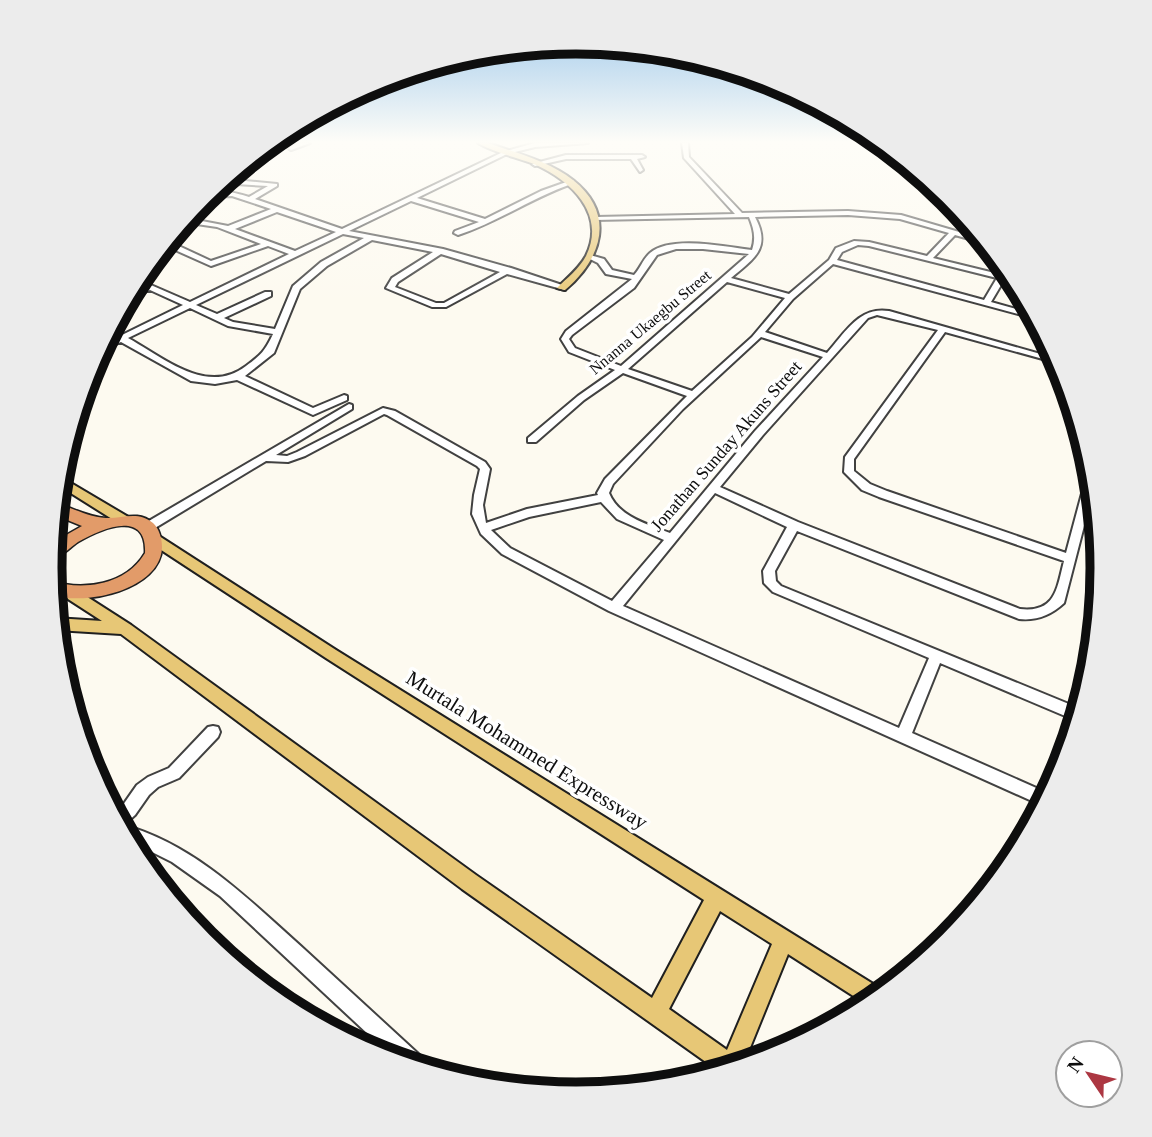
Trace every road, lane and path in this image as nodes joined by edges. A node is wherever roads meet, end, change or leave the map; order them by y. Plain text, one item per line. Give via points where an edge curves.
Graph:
1 (240, 196) edge
2 (256, 196) edge
3 (418, 196) edge
4 (538, 196) edge
5 (587, 196) edge
6 (725, 196) edge
7 (251, 199) junction
8 (412, 199) junction
9 (278, 209) junction
10 (745, 215) junction
11 (596, 219) junction
12 (195, 222) edge
13 (489, 222) junction
14 (228, 229) junction
15 (343, 232) junction
16 (458, 233) dead end
17 (953, 233) junction
18 (970, 238) edge
19 (370, 239) junction
20 (267, 244) junction
21 (174, 247) edge
22 (440, 251) junction
23 (755, 253) junction
24 (295, 254) junction
25 (590, 257) junction
26 (929, 258) junction
27 (832, 261) junction
28 (508, 270) junction
29 (639, 276) junction
30 (1000, 277) edge
31 (726, 279) junction
32 (1001, 279) edge
33 (146, 286) edge
34 (149, 288) junction
35 (562, 288) joint
36 (144, 290) edge
37 (268, 294) dead end
38 (790, 297) junction
39 (985, 303) junction
40 (189, 306) junction
41 (871, 313) joint
42 (1022, 313) edge
43 (216, 318) junction
44 (943, 329) junction
45 (279, 331) junction
46 (758, 333) junction
47 (118, 336) edge
48 (122, 338) junction
49 (115, 341) edge
50 (828, 356) junction
51 (1045, 358) edge
52 (621, 370) junction
53 (238, 377) junction
54 (695, 395) junction
55 (532, 440) dead end
56 (265, 458) junction
57 (69, 487) edge
58 (715, 489) junction
59 (604, 498) junction
60 (1086, 500) edge
61 (65, 513) edge
62 (121, 521) junction
63 (794, 525) junction
64 (484, 528) junction
65 (150, 534) junction
66 (670, 538) junction
67 (63, 543) edge
68 (1071, 559) junction
69 (63, 593) edge
70 (63, 595) edge
71 (614, 608) junction
72 (65, 624) edge
73 (126, 629) junction
74 (936, 657) junction
75 (1070, 711) edge
76 (213, 732) dead end
77 (903, 736) junction
78 (1037, 796) edge
79 (124, 813) edge
80 (138, 838) edge
81 (717, 897) junction
82 (785, 940) junction
83 (867, 992) edge
84 (655, 1013) junction
85 (401, 1052) edge
86 (737, 1056) edge
87 (722, 1061) edge

1 - 7 street
2 - 7 street
3 - 8 street
4 - 13 street
5 - 11 main road
6 - 10 street
7 - 9 street
8 - 13 street
8 - 15 street
9 - 14 street
9 - 15 street
10 - 11 street
10 - 17 street via 901,217
10 - 23 street via 757,226
11 - 25 main road
12 - 14 street
13 - 16 street
14 - 20 street
15 - 19 street
15 - 24 street
17 - 18 street
17 - 26 street
19 - 22 street
19 - 45 street via 311,273 296,288
20 - 21 street via 211,264
20 - 24 street
22 - 28 street
22 - 28 street via 390,288 446,305
23 - 29 street via 701,247 665,250 652,255
23 - 31 street, Nnanna Ukaegbu Street
24 - 40 street
25 - 29 street via 601,261 609,272
25 - 35 main road
26 - 27 street via 857,243 839,250
26 - 30 street
27 - 38 street
27 - 39 street
28 - 35 street
29 - 52 street via 565,339 572,350
31 - 38 street
31 - 52 street, Nnanna Ukaegbu Street
32 - 39 street
33 - 34 street
34 - 36 street
34 - 40 street
37 - 43 street
38 - 46 street
39 - 42 street
40 - 43 street
40 - 48 street
41 - 44 street
41 - 50 street, Jonathan Sunday Akuns Street
43 - 45 street
44 - 51 street
44 - 68 street via 849,459 849,471 866,487 883,494
45 - 53 street via 269,353
46 - 50 street
46 - 54 street
47 - 48 street
48 - 49 street
48 - 53 street via 194,379
50 - 58 street, Jonathan Sunday Akuns Street
52 - 54 street
52 - 55 street, Nnanna Ukaegbu Street
53 - 56 street via 313,412 346,402
54 - 59 street via 622,465
56 - 64 street via 288,459 373,414 391,413 481,464 485,469 475,502
56 - 65 street
57 - 62 main road
58 - 63 street
58 - 66 street, Jonathan Sunday Akuns Street
59 - 64 street via 527,513
59 - 66 street via 619,514
60 - 68 street
61 - 62 highway via 80,520
62 - 65 highway
62 - 67 highway via 82,530
63 - 68 street via 1032,616 1060,600
63 - 74 street via 769,571 770,583
64 - 71 street via 506,551
65 - 69 highway via 151,556 135,574 101,592
65 - 81 main road, Murtala Mohammed Expressway
66 - 71 street, Jonathan Sunday Akuns Street
70 - 73 main road
71 - 77 street
72 - 73 main road
73 - 84 main road
74 - 75 street
74 - 77 street
76 - 79 street via 174,773 153,782
77 - 78 street
80 - 85 street via 183,859 226,890
81 - 82 main road, Murtala Mohammed Expressway
81 - 84 main road
82 - 83 main road, Murtala Mohammed Expressway
82 - 86 main road
84 - 87 main road

